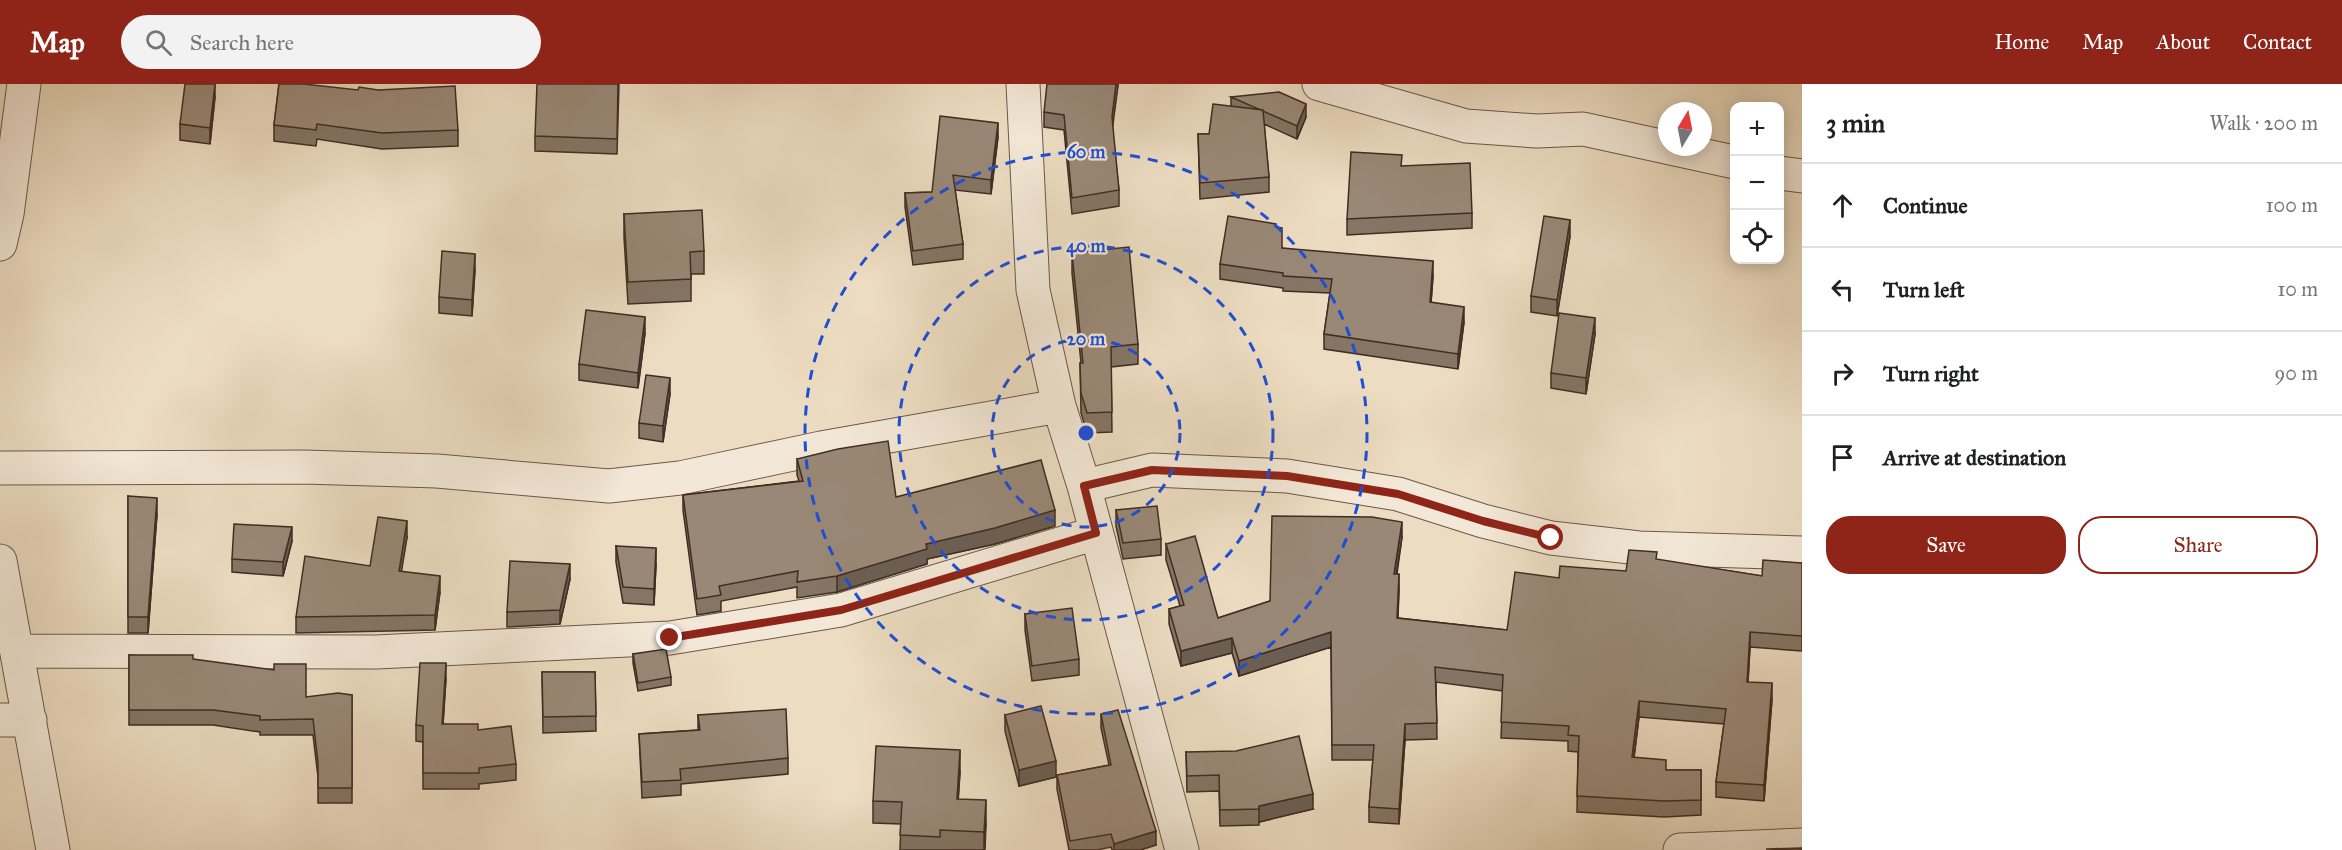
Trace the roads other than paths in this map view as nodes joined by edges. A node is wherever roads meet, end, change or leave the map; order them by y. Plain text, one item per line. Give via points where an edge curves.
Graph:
1 (24, 84) edge
2 (1023, 84) edge
3 (1319, 84) edge
4 (1730, 161) edge
5 (1784, 173) edge
6 (1802, 176) edge
7 (0, 244) edge
8 (1059, 406) junction
9 (0, 468) edge
10 (1084, 486) junction
11 (1096, 533) junction
12 (1802, 553) edge
13 (0, 561) edge
14 (17, 651) junction
15 (15, 720) edge
16 (1802, 845) edge
17 (53, 850) edge
18 (1182, 850) edge
19 (1680, 850) edge

1 - 7 street
2 - 8 street via 1033,290
3 - 4 street via 1466,126 1537,131 1583,129
5 - 6 street
8 - 9 street via 680,478 609,486 437,471 304,467
8 - 10 street
10 - 11 street
10 - 12 street via 1152,470 1287,476 1398,494 1551,538 1639,548
11 - 14 street via 841,610 670,638 376,652
11 - 18 street
13 - 14 street
14 - 15 street
15 - 17 street
16 - 19 street

